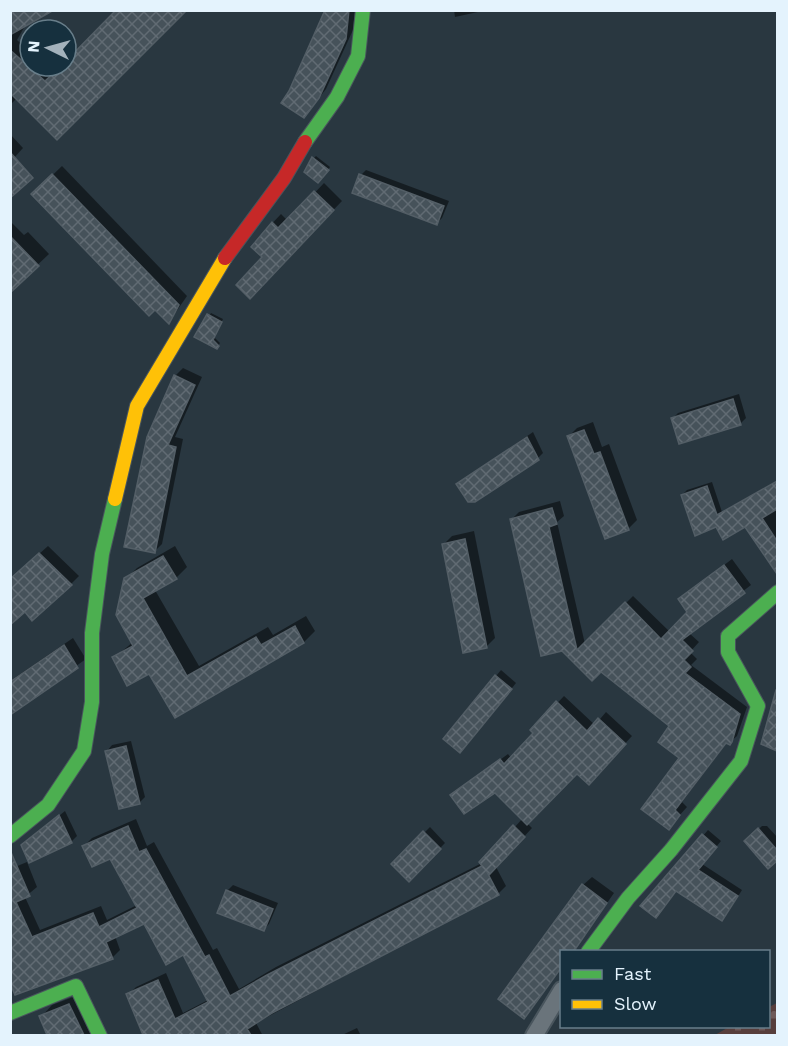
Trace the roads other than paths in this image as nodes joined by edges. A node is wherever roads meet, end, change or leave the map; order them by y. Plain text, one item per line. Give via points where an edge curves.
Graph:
1 (363, 10) edge
2 (777, 592) edge
3 (10, 836) edge
4 (589, 950) edge
5 (560, 992) edge
6 (10, 1013) edge
7 (100, 1035) edge
8 (534, 1035) edge

1 - 3 street via 358,56 337,97 219,266 137,406 102,554 92,633 92,702 84,751 48,806
2 - 4 street via 728,636 728,652 758,706 741,761
5 - 8 street
6 - 7 street via 76,987

